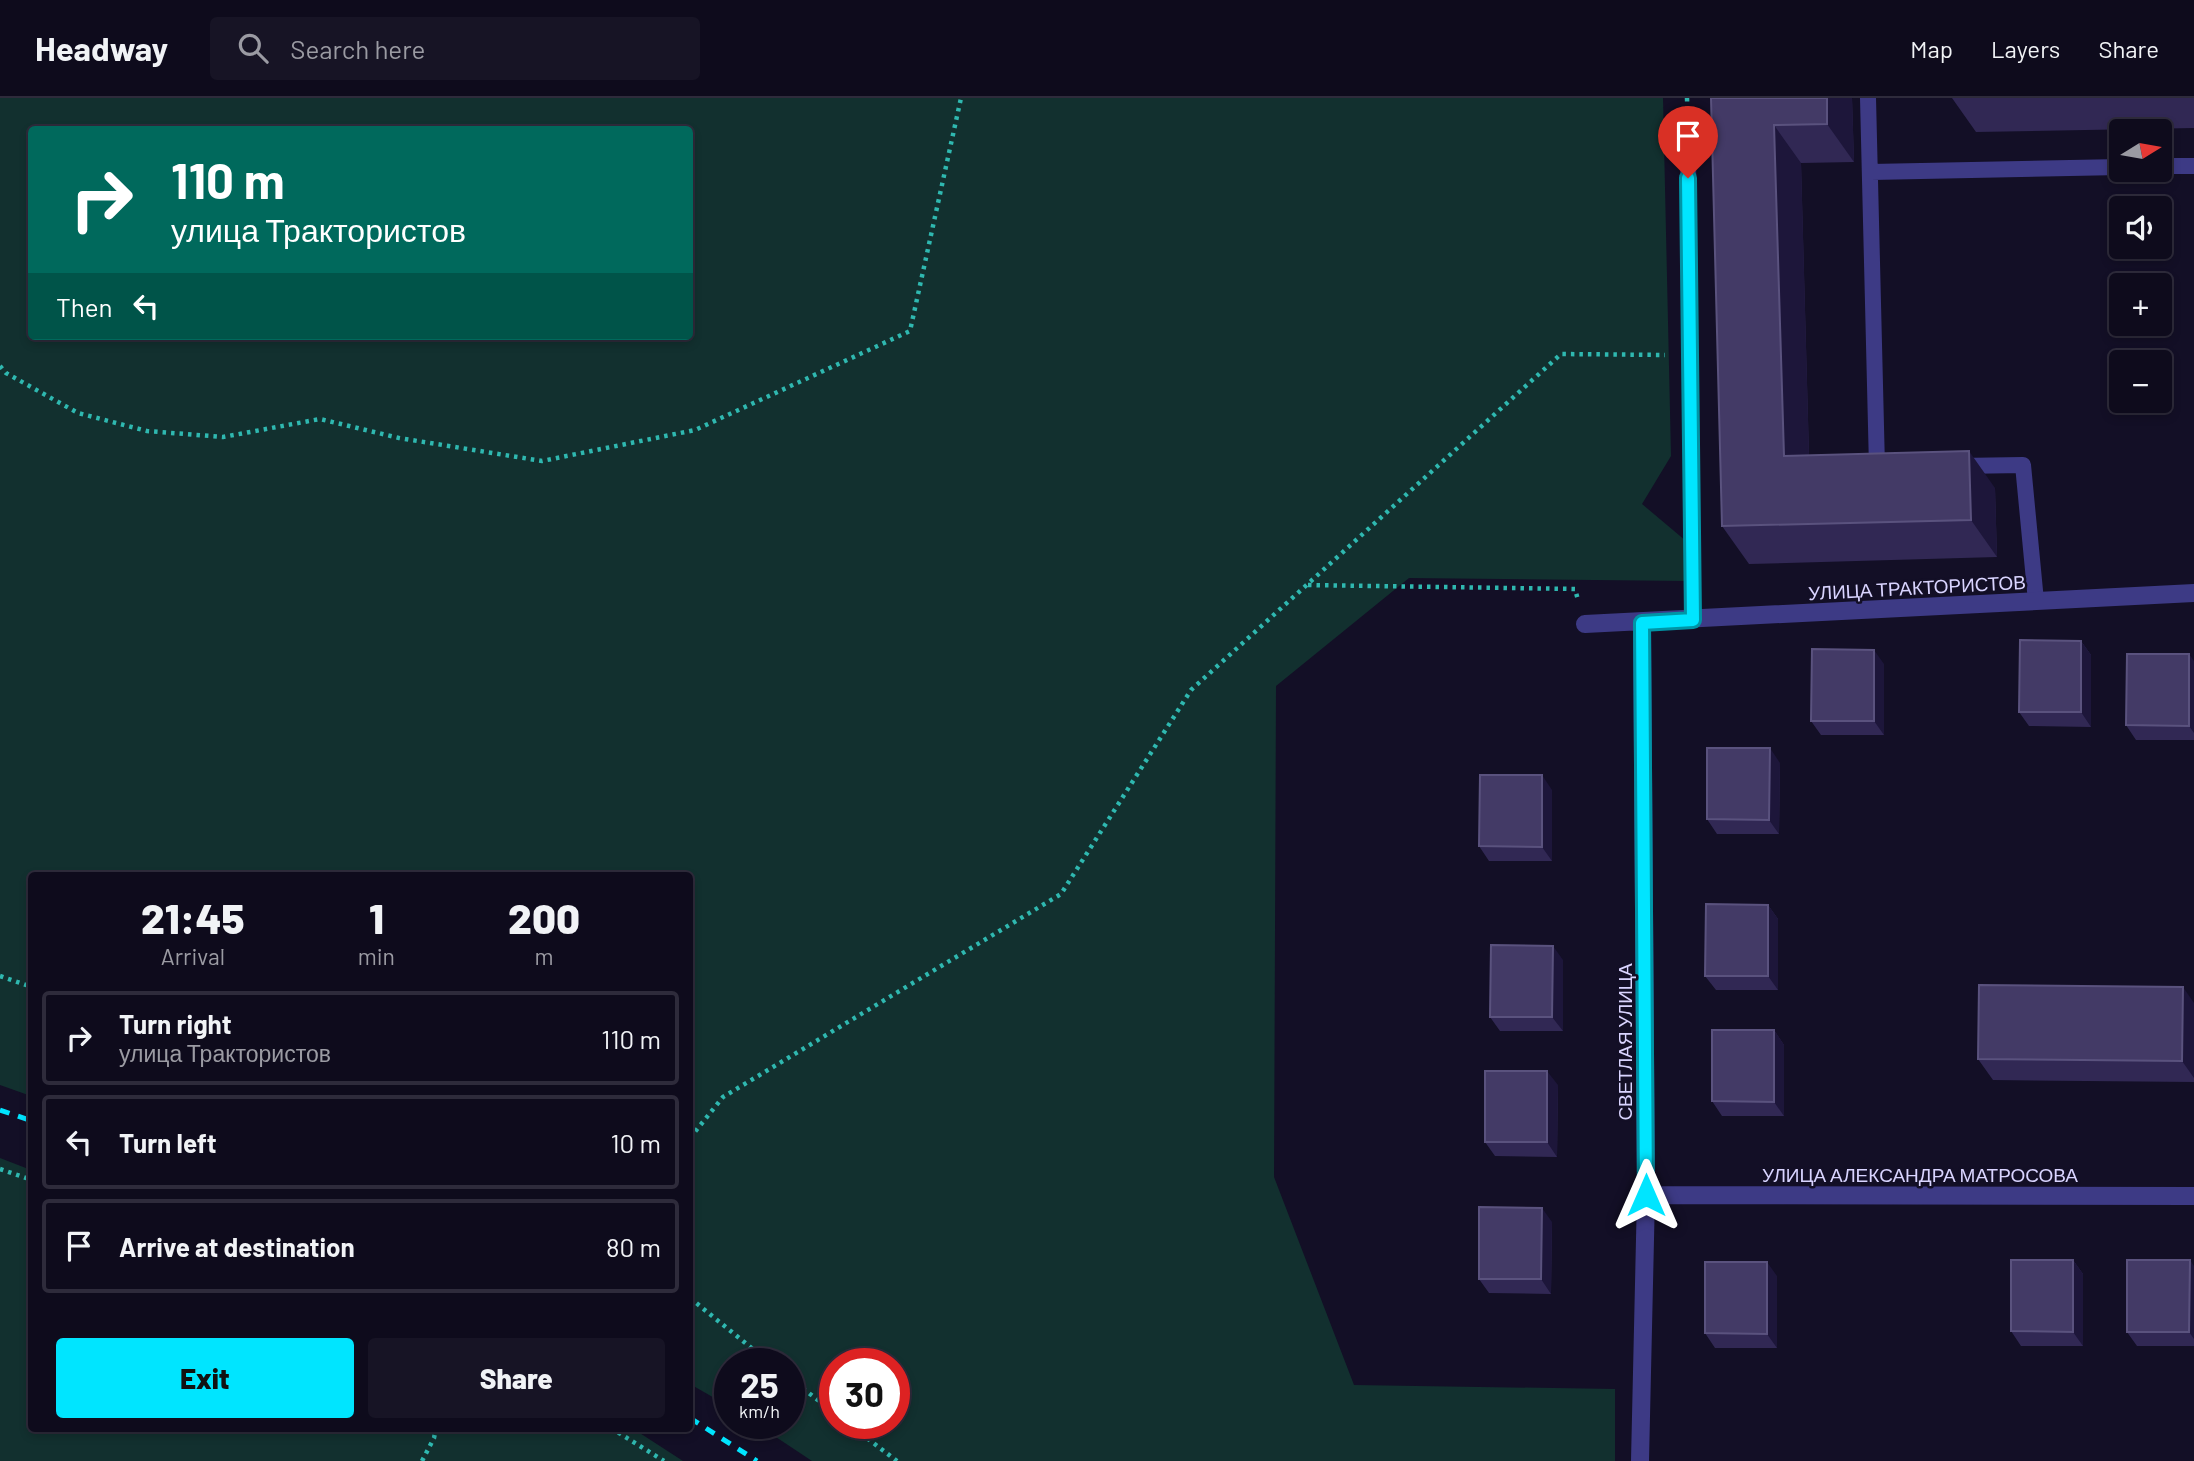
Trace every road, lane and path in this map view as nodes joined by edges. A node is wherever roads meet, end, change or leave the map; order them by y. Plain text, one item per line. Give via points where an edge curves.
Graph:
1 (961, 98) edge
2 (1868, 98) edge
3 (1688, 153) dead end
4 (2172, 166) edge
5 (2194, 166) edge
6 (2109, 167) edge
7 (1871, 172) junction
8 (1690, 356) junction
9 (0, 366) edge
10 (1943, 466) edge
11 (1903, 467) edge
12 (1307, 585) junction
13 (2194, 593) edge
14 (2036, 601) junction
15 (1693, 620) junction
16 (1642, 623) junction
17 (1585, 624) joint
18 (0, 976) edge
19 (28, 986) edge
20 (693, 1134) edge
21 (0, 1169) edge
22 (28, 1179) edge
23 (1646, 1195) junction
24 (2194, 1196) edge
25 (693, 1300) edge
26 (752, 1348) edge
27 (805, 1390) edge
28 (819, 1401) edge
29 (435, 1432) edge
30 (617, 1432) edge
31 (868, 1439) edge
32 (422, 1461) edge
33 (664, 1461) edge
34 (897, 1461) edge
35 (1640, 1461) edge

1 - 9 path via 910,331 695,430 542,461 399,438 320,419 223,438 147,430 78,413
2 - 7 lane
3 - 8 lane
4 - 5 lane
6 - 7 lane
7 - 11 lane via 1877,467
8 - 12 path via 1561,354
8 - 15 lane
10 - 14 lane via 2023,465
12 - 17 path via 1575,589
12 - 20 path via 1191,690 1061,894 723,1097
13 - 14 street, УЛИЦА ТРАКТОРИСТОВ
14 - 15 street, УЛИЦА ТРАКТОРИСТОВ
15 - 16 street, УЛИЦА ТРАКТОРИСТОВ
16 - 17 street, УЛИЦА ТРАКТОРИСТОВ
16 - 23 street, СВЕТЛАЯ УЛИЦА
18 - 19 path
21 - 22 path
23 - 24 street, УЛИЦА АЛЕКСАНДРА МАТРОСОВА
23 - 35 street, СВЕТЛАЯ УЛИЦА
25 - 26 path
27 - 28 path
29 - 32 path
30 - 33 path
31 - 34 path

